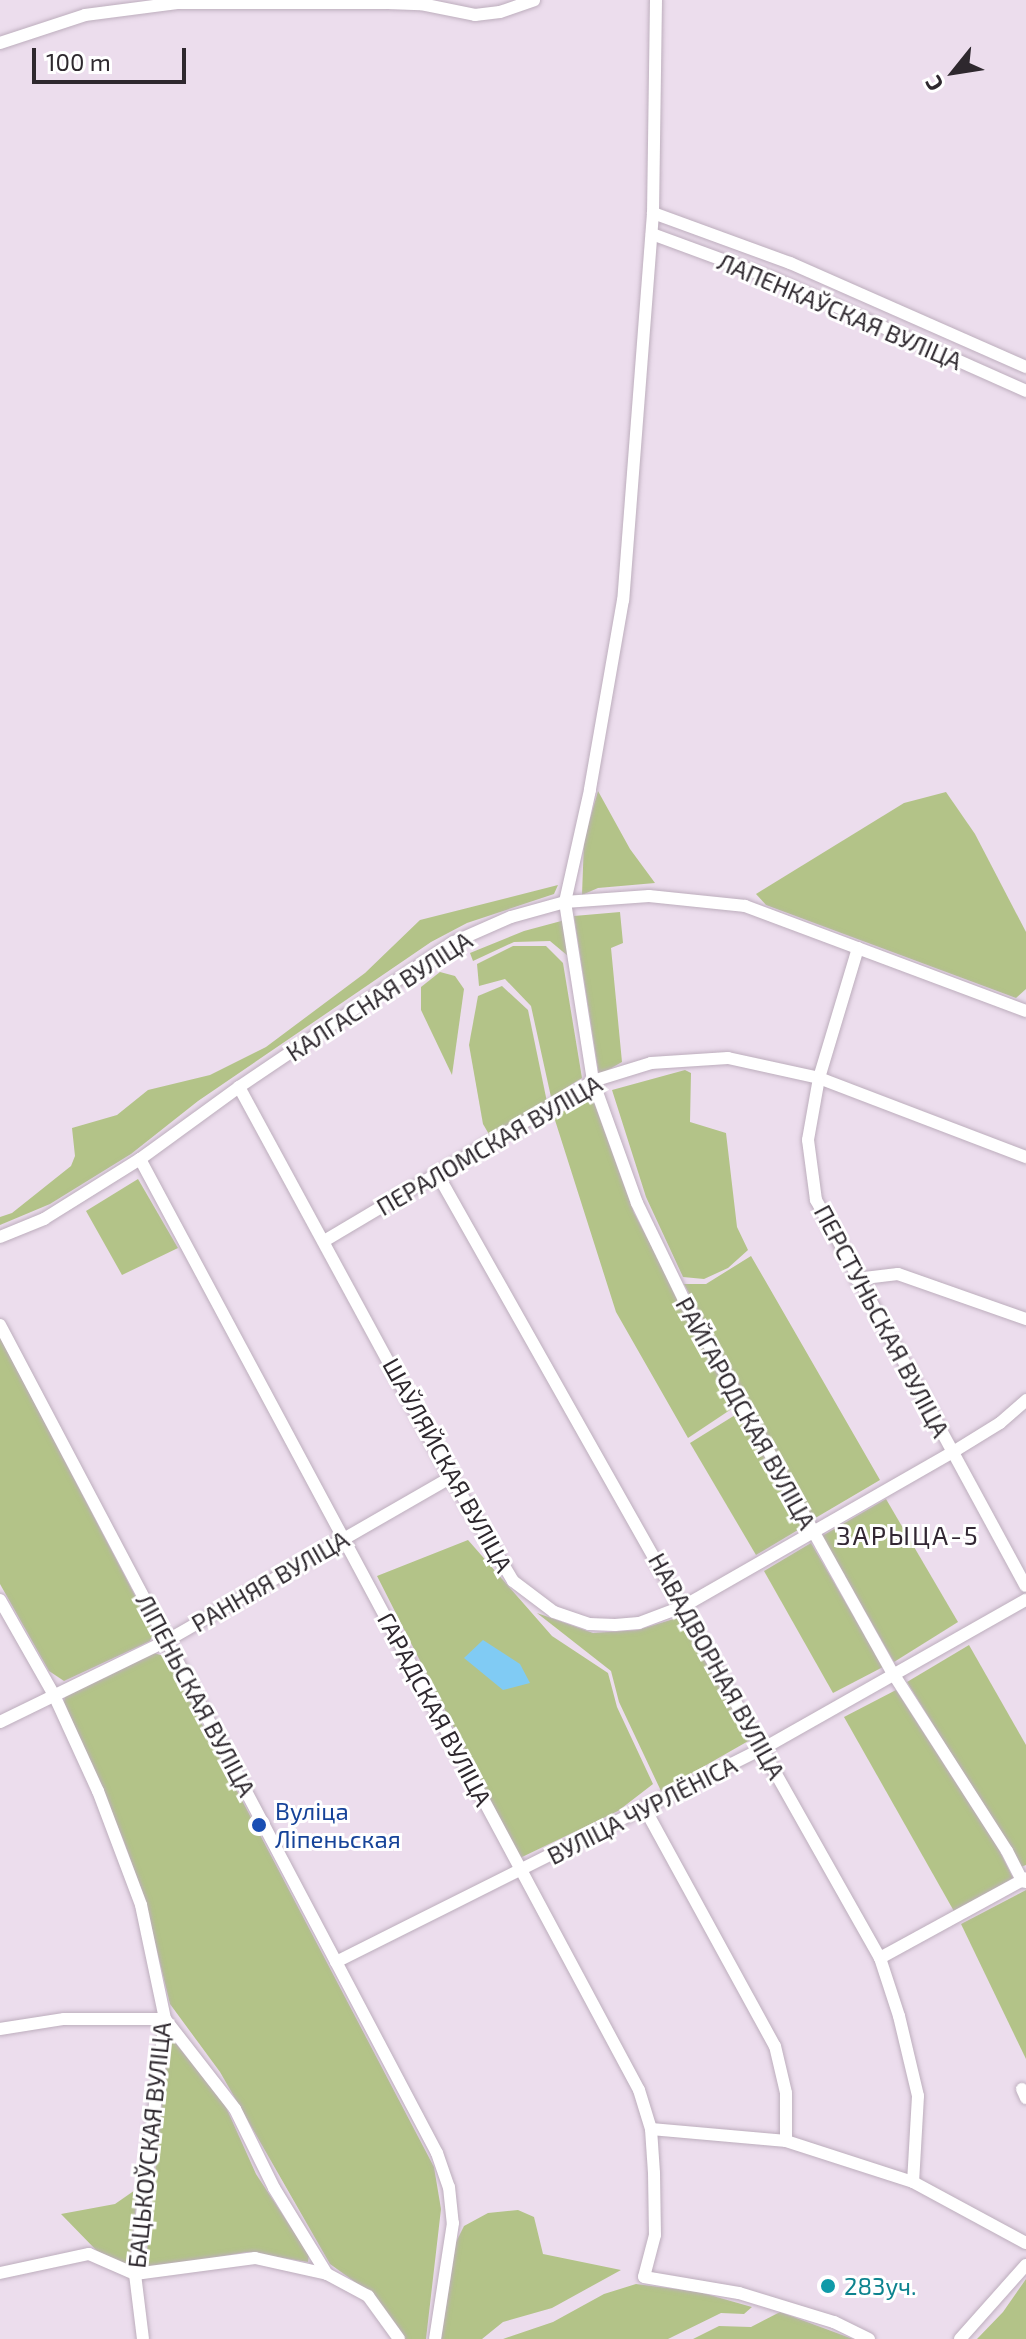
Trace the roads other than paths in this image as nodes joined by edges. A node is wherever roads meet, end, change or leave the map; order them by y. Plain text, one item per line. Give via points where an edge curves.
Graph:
1 (534, 0) edge
2 (656, 0) edge
3 (0, 43) edge
4 (653, 213) junction
5 (652, 234) junction
6 (1026, 367) edge
7 (1026, 391) edge
8 (565, 902) junction
9 (858, 948) junction
10 (1026, 1011) edge
11 (819, 1078) junction
12 (593, 1081) junction
13 (239, 1087) junction
14 (1026, 1157) edge
15 (140, 1159) junction
16 (438, 1175) junction
17 (0, 1237) edge
18 (324, 1241) junction
19 (856, 1279) junction
20 (1026, 1319) edge
21 (0, 1325) edge
22 (1026, 1400) edge
23 (953, 1452) junction
24 (451, 1477) junction
25 (812, 1532) junction
26 (345, 1538) junction
27 (1026, 1586) edge
28 (0, 1600) edge
29 (1026, 1600) edge
30 (684, 1606) junction
31 (168, 1640) junction
32 (894, 1675) junction
33 (54, 1695) junction
34 (0, 1722) edge
35 (764, 1748) junction
36 (645, 1809) junction
37 (520, 1872) junction
38 (1025, 1880) edge
39 (880, 1958) junction
40 (336, 1962) junction
41 (165, 2019) junction
42 (0, 2029) edge
43 (651, 2129) junction
44 (786, 2141) junction
45 (913, 2182) junction
46 (1026, 2243) edge
47 (1026, 2265) edge
48 (0, 2273) edge
49 (135, 2274) junction
50 (327, 2274) junction
51 (143, 2339) edge
52 (399, 2339) edge
53 (435, 2339) edge
54 (869, 2339) edge
55 (960, 2339) edge

1 - 3 street via 475,15 421,4 151,5 85,15
2 - 4 street
4 - 5 street
4 - 6 street, ЛАПЕНКАЎСКАЯ ВУЛІЦА via 790,263
5 - 7 street, ЛАПЕНКАЎСКАЯ ВУЛІЦА via 777,280
5 - 8 street via 623,600
8 - 9 street, КАЛГАСНАЯ ВУЛІЦА via 649,896 745,906
8 - 12 street, РАЙГАРОДСКАЯ ВУЛІЦА
8 - 13 street, КАЛГАСНАЯ ВУЛІЦА via 511,917 454,942
9 - 10 street, КАЛГАСНАЯ ВУЛІЦА
9 - 11 street, ПЕРСТУНЬСКАЯ ВУЛІЦА
11 - 12 street, ПЕРАЛОМСКАЯ ВУЛІЦА via 728,1058 651,1063
11 - 14 street, ПЕРАЛОМСКАЯ ВУЛІЦА
11 - 19 street, ПЕРСТУНЬСКАЯ ВУЛІЦА via 808,1140 816,1200
12 - 16 street, ПЕРАЛОМСКАЯ ВУЛІЦА
12 - 25 street, РАЙГАРОДСКАЯ ВУЛІЦА via 637,1203 684,1300
13 - 15 street, КАЛГАСНАЯ ВУЛІЦА
13 - 18 street, ШАЎЛЯЙСКАЯ ВУЛІЦА
15 - 17 street, КАЛГАСНАЯ ВУЛІЦА via 44,1219
15 - 26 street, ГАРАДСКАЯ ВУЛІЦА
16 - 18 street, ПЕРАЛОМСКАЯ ВУЛІЦА
16 - 30 street, НАВАДВОРНАЯ ВУЛІЦА
18 - 24 street, ШАЎЛЯЙСКАЯ ВУЛІЦА
19 - 20 street via 898,1274
19 - 23 street, ПЕРСТУНЬСКАЯ ВУЛІЦА
21 - 31 street, ЛІПЕНЬСКАЯ ВУЛІЦА
22 - 23 street, ШАЎЛЯЙСКАЯ ВУЛІЦА
23 - 25 street, ШАЎЛЯЙСКАЯ ВУЛІЦА
23 - 27 street, ПЕРСТУНЬСКАЯ ВУЛІЦА
24 - 26 street, РАННЯЯ ВУЛІЦА
24 - 30 street, ШАЎЛЯЙСКАЯ ВУЛІЦА via 513,1581 554,1612 589,1624 615,1625 639,1623
25 - 30 street, ШАЎЛЯЙСКАЯ ВУЛІЦА
25 - 32 street, РАЙГАРОДСКАЯ ВУЛІЦА
26 - 31 street, РАННЯЯ ВУЛІЦА
26 - 37 street, ГАРАДСКАЯ ВУЛІЦА
28 - 33 street, БАЦЬКОЎСКАЯ ВУЛІЦА
29 - 32 street, ВУЛІЦА ЧУРЛЁНІСА
30 - 35 street, НАВАДВОРНАЯ ВУЛІЦА
31 - 33 street, РАННЯЯ ВУЛІЦА
31 - 40 street, ЛІПЕНЬСКАЯ ВУЛІЦА
32 - 35 street, ВУЛІЦА ЧУРЛЁНІСА
32 - 38 street, РАЙГАРОДСКАЯ ВУЛІЦА
33 - 34 street, РАННЯЯ ВУЛІЦА
33 - 41 street, БАЦЬКОЎСКАЯ ВУЛІЦА via 141,1905
35 - 36 street, ВУЛІЦА ЧУРЛЁНІСА
35 - 39 street, НАВАДВОРНАЯ ВУЛІЦА
36 - 37 street, ВУЛІЦА ЧУРЛЁНІСА
36 - 44 street via 775,2046 786,2093
37 - 40 street, ВУЛІЦА ЧУРЛЁНІСА
37 - 43 street, ГАРАДСКАЯ ВУЛІЦА via 627,2067
38 - 39 street
39 - 45 street, НАВАДВОРНАЯ ВУЛІЦА via 918,2096
40 - 53 street, ЛІПЕНЬСКАЯ ВУЛІЦА via 437,2153 449,2187 453,2223
41 - 42 street via 64,2019
41 - 49 street, БАЦЬКОЎСКАЯ ВУЛІЦА
41 - 50 street via 235,2109 274,2188
43 - 44 street
43 - 54 street, ГАРАДСКАЯ ВУЛІЦА via 655,2235 644,2277 739,2293 834,2322
44 - 45 street
45 - 46 street
47 - 55 street
48 - 49 street via 89,2254
49 - 50 street via 255,2258
49 - 51 street, БАЦЬКОЎСКАЯ ВУЛІЦА
50 - 52 street via 368,2296

